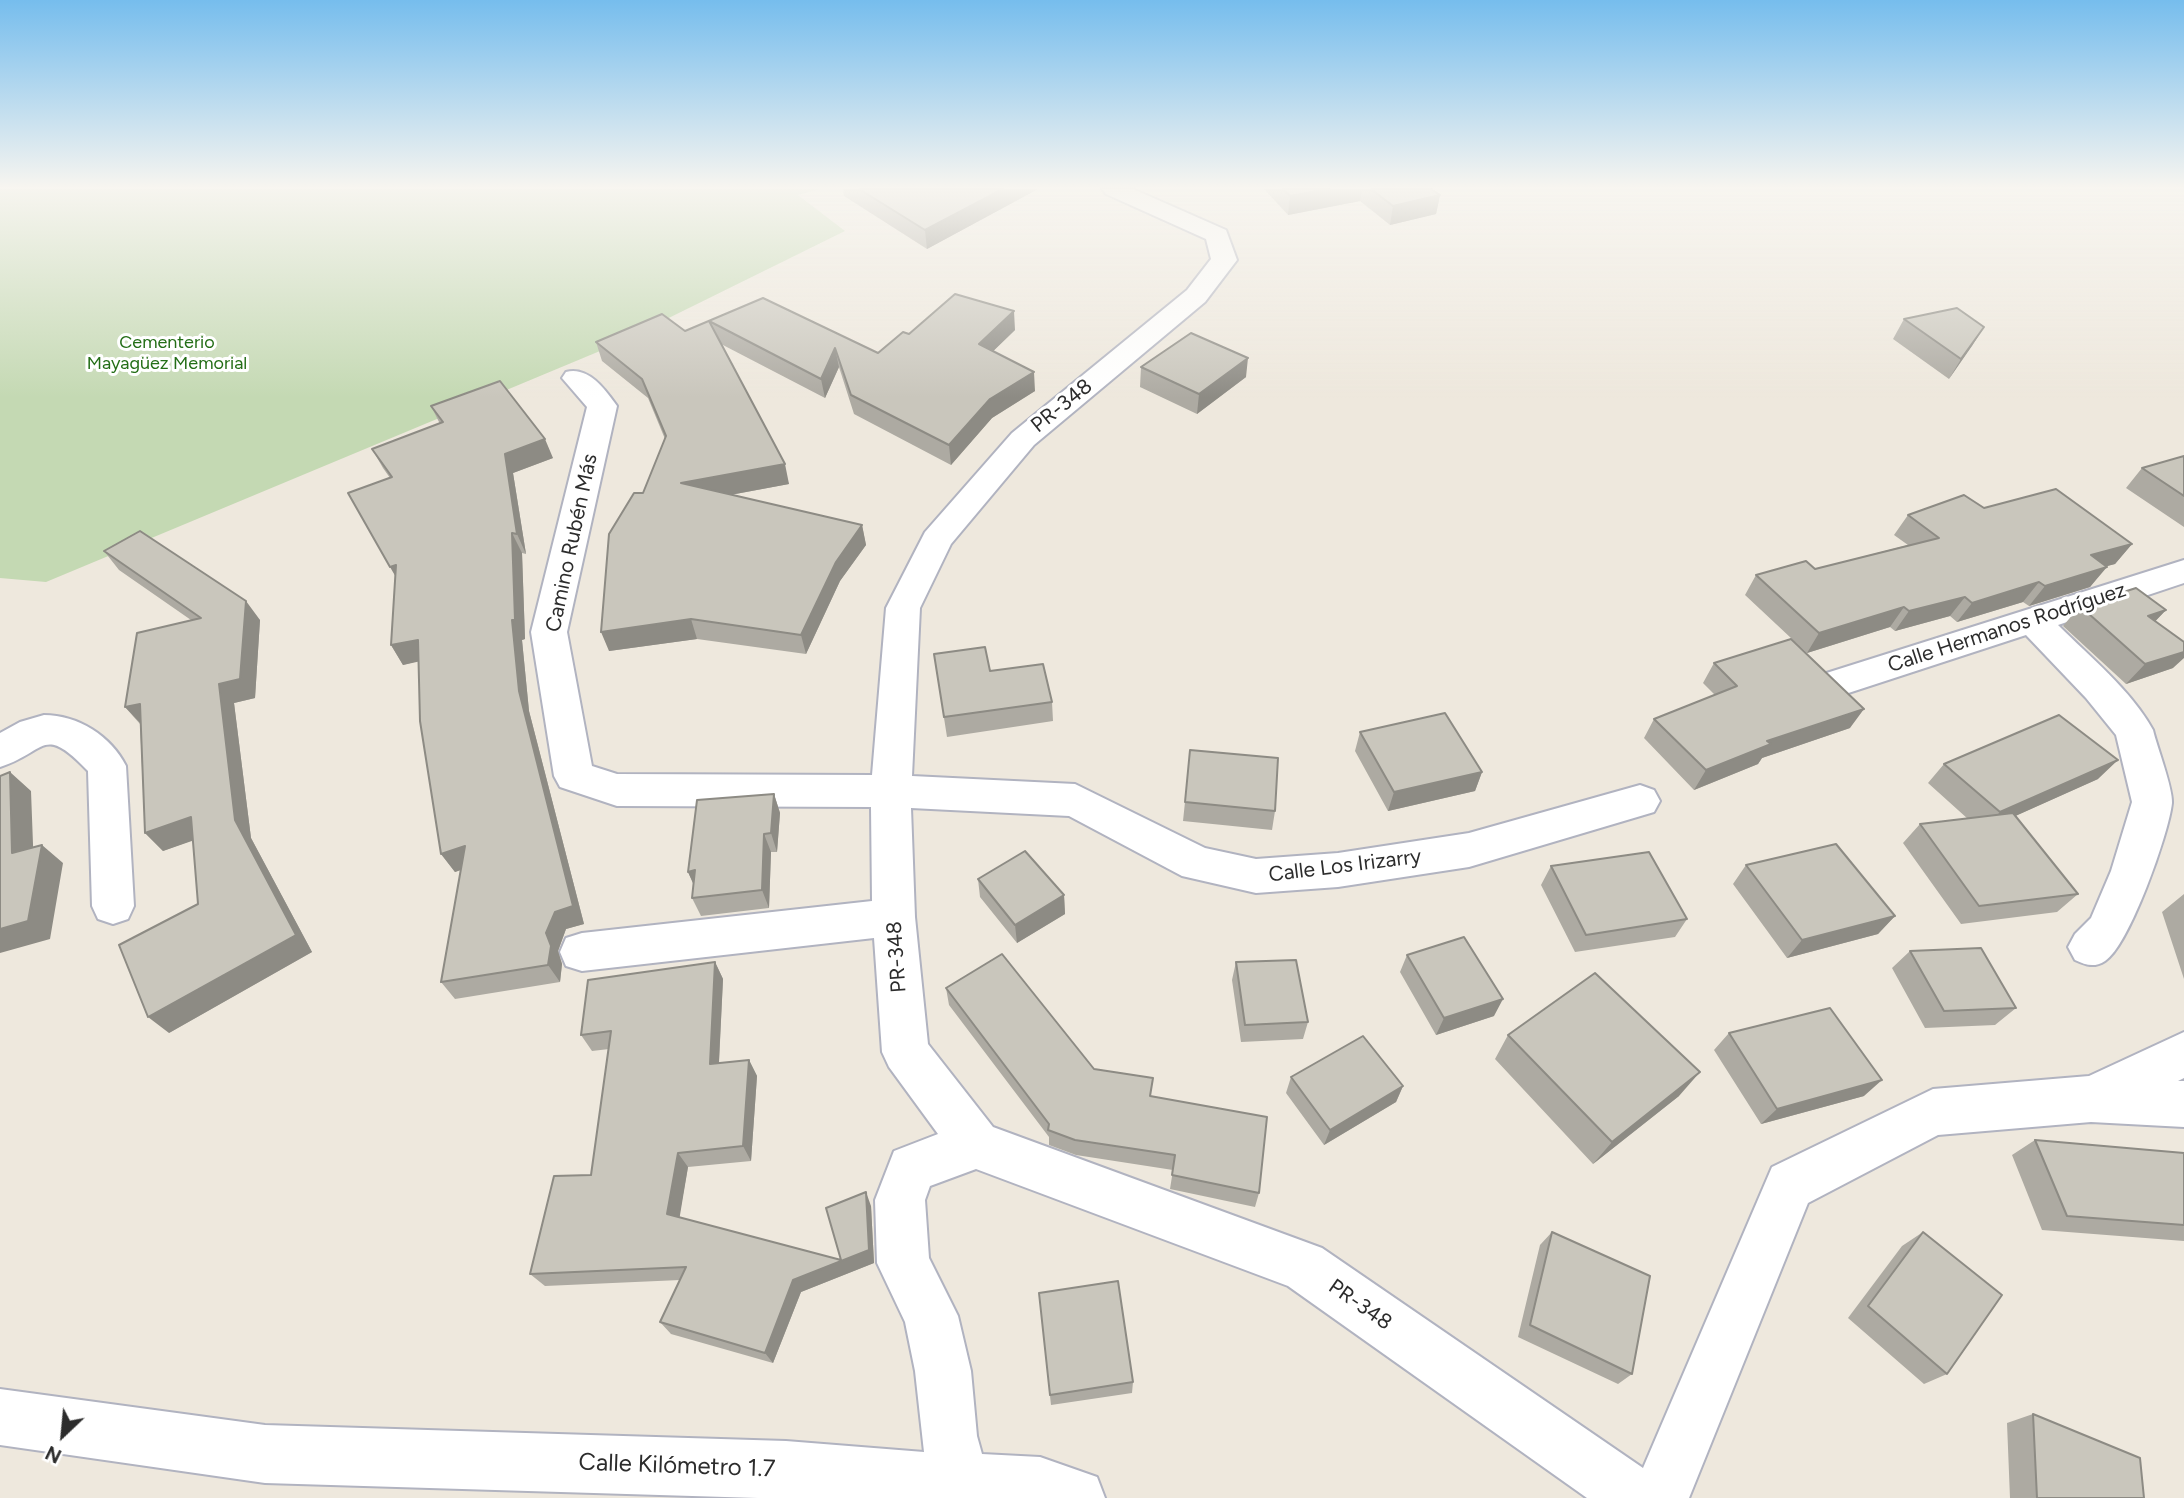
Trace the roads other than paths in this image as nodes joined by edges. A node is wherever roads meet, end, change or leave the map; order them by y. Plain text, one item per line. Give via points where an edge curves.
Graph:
1 (1224, 259) edge
2 (576, 378) dead end
3 (2184, 571) edge
4 (2032, 620) junction
5 (1830, 686) edge
6 (0, 752) edge
7 (891, 791) junction
8 (1640, 801) dead end
9 (113, 906) dead end
10 (894, 917) junction
11 (2090, 947) dead end
12 (582, 952) dead end
13 (2184, 1054) edge
14 (2091, 1099) junction
15 (2184, 1104) edge
16 (976, 1145) junction
17 (0, 1417) edge
18 (961, 1483) junction
19 (1076, 1498) edge
20 (1637, 1498) edge
21 (1660, 1498) edge

1 - 7 street, PR-348 / PR-348 via 1196,296 1023,439 937,540 903,608
2 - 7 street, Camino Rubén Más via 602,406 549,632 574,776 617,790
3 - 4 street, Calle Hermanos Rodríguez
4 - 5 street, Calle Hermanos Rodríguez
4 - 11 street via 2133,730 2151,802 2132,871 2107,930
6 - 9 street via 35,731 58,730 82,741 107,766
7 - 8 street, Calle Los Irizarry via 1075,800 1197,864 1256,876 1338,870 1469,850
7 - 10 street, PR-348 / PR-348
10 - 12 street
10 - 16 street, PR-348 / PR-348 via 905,1052
13 - 14 street
14 - 15 street
14 - 21 street via 1933,1112 1790,1185
16 - 18 street via 912,1168 900,1200 903,1263 931,1317
16 - 20 street, PR-348 / PR-348 via 1304,1266
17 - 18 street, Calle Kilómetro 1.7 via 265,1454 786,1469
18 - 19 street, Calle Kilómetro 1.7 via 1040,1486

